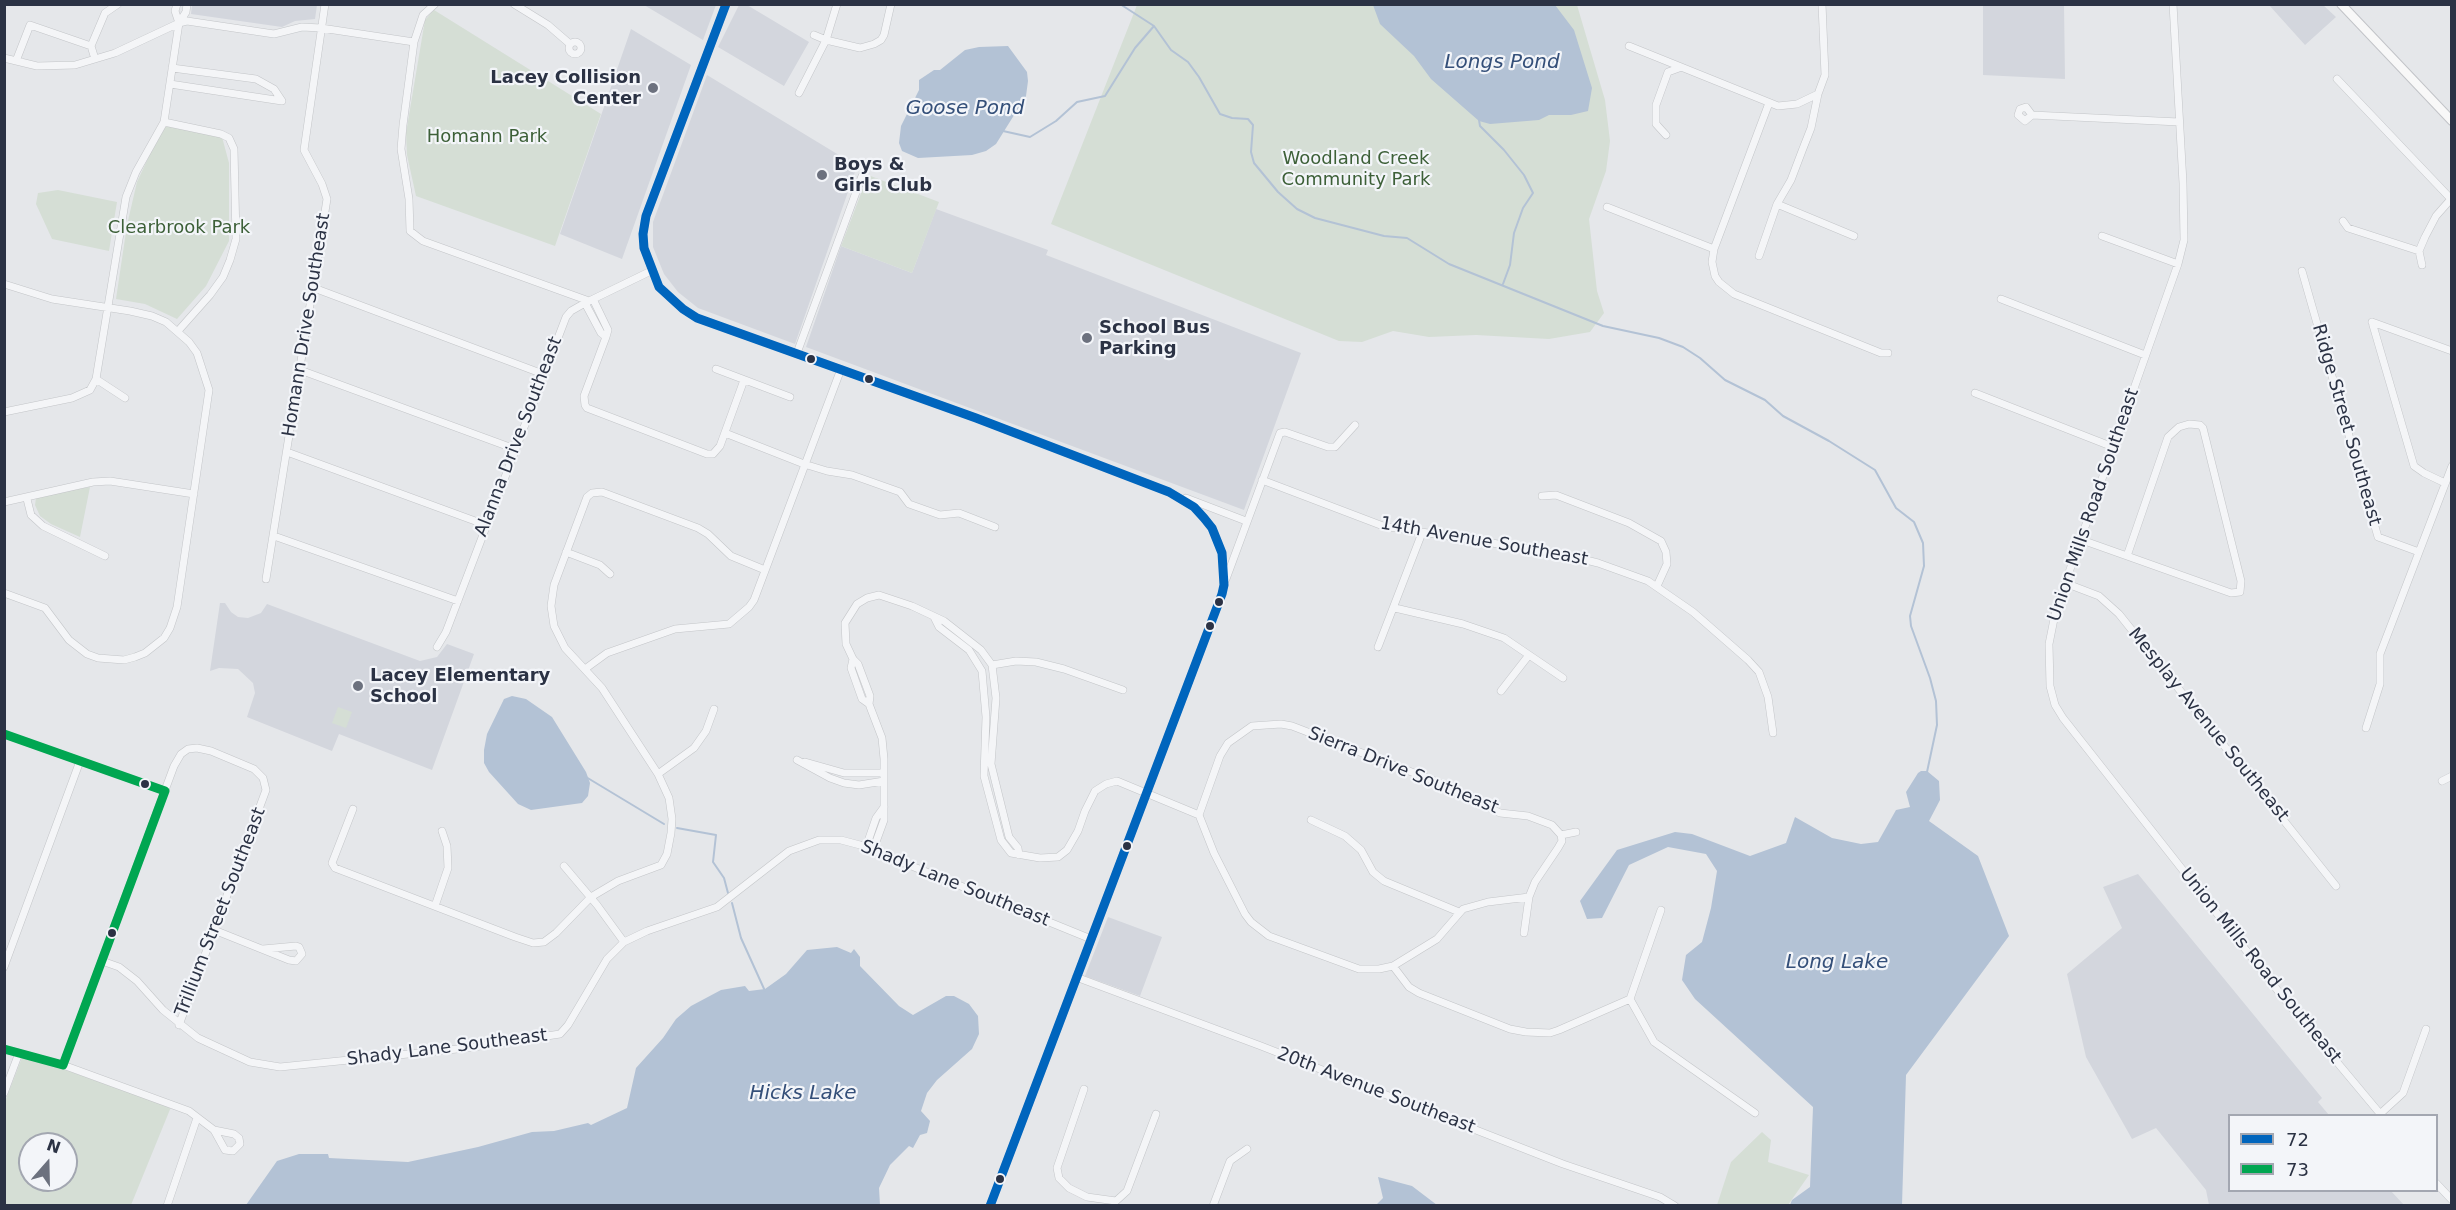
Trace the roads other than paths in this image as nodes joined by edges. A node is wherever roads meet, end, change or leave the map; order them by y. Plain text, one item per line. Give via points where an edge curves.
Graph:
1 (118, 4) edge
2 (177, 4) edge
3 (187, 4) edge
4 (325, 4) edge
5 (435, 4) edge
6 (514, 4) edge
7 (726, 4) edge
8 (837, 4) edge
9 (891, 4) edge
10 (1822, 4) edge
11 (2173, 4) edge
12 (2341, 4) edge
13 (179, 23) junction
14 (321, 28) junction
15 (814, 35) dead end
16 (826, 40) junction
17 (414, 42) junction
18 (570, 44) dead end
19 (91, 46) junction
20 (1629, 46) dead end
21 (4, 58) edge
22 (95, 59) junction
23 (16, 61) junction
24 (172, 68) junction
25 (1679, 68) junction
26 (2337, 79) dead end
27 (170, 84) junction
28 (799, 93) dead end
29 (1818, 94) junction
30 (1769, 103) junction
31 (2032, 115) dead end
32 (2451, 121) edge
33 (164, 122) junction
34 (2179, 122) junction
35 (1665, 135) dead end
36 (862, 176) dead end
37 (2451, 200) edge
38 (1777, 204) junction
39 (1607, 207) dead end
40 (2343, 221) dead end
41 (1854, 236) dead end
42 (2102, 236) dead end
43 (1714, 249) junction
44 (2419, 251) junction
45 (1758, 256) dead end
46 (2178, 264) junction
47 (2422, 265) dead end
48 (651, 271) junction
49 (2301, 271) dead end
50 (5, 285) edge
51 (314, 288) junction
52 (2001, 299) dead end
53 (589, 301) junction
54 (108, 308) junction
55 (178, 331) junction
56 (2451, 351) edge
57 (797, 353) junction
58 (1888, 353) dead end
59 (2145, 355) junction
60 (716, 369) dead end
61 (841, 369) junction
62 (300, 370) junction
63 (543, 374) junction
64 (96, 379) junction
65 (744, 380) junction
66 (1975, 393) dead end
67 (790, 397) dead end
68 (125, 398) dead end
69 (4, 412) edge
70 (1355, 425) dead end
71 (725, 433) junction
72 (2113, 447) junction
73 (515, 449) junction
74 (287, 452) junction
75 (804, 464) junction
76 (2451, 466) edge
77 (1262, 480) junction
78 (2445, 483) junction
79 (1170, 492) junction
80 (194, 494) junction
81 (1542, 496) dead end
82 (27, 499) junction
83 (4, 502) edge
84 (1246, 521) junction
85 (486, 525) junction
86 (995, 527) dead end
87 (1422, 533) junction
88 (274, 536) junction
89 (2079, 539) junction
90 (566, 552) junction
91 (2420, 552) junction
92 (105, 556) dead end
93 (2127, 556) junction
94 (765, 570) junction
95 (610, 574) dead end
96 (266, 579) dead end
97 (2065, 583) junction
98 (1224, 585) junction
99 (1657, 586) junction
100 (4, 593) edge
101 (458, 602) junction
102 (1395, 608) junction
103 (934, 617) junction
104 (437, 647) dead end
105 (1378, 647) dead end
106 (1529, 655) junction
107 (992, 665) junction
108 (585, 669) junction
109 (1563, 678) dead end
110 (1124, 690) dead end
111 (1502, 691) dead end
112 (714, 709) dead end
113 (2366, 728) dead end
114 (1773, 733) dead end
115 (5, 735) edge
116 (80, 761) junction
117 (658, 774) junction
118 (2451, 776) edge
119 (884, 777) junction
120 (2442, 781) dead end
121 (165, 791) junction
122 (1147, 792) junction
123 (353, 809) dead end
124 (1199, 815) junction
125 (1311, 820) dead end
126 (442, 831) dead end
127 (1576, 832) dead end
128 (1561, 835) junction
129 (870, 848) junction
130 (1019, 855) junction
131 (564, 866) dead end
132 (2336, 886) dead end
133 (591, 897) junction
134 (1529, 897) junction
135 (435, 906) junction
136 (1660, 910) dead end
137 (1459, 912) junction
138 (214, 930) junction
139 (1524, 933) dead end
140 (1091, 939) junction
141 (624, 942) junction
142 (263, 949) junction
143 (102, 961) junction
144 (1393, 966) junction
145 (4, 967) edge
146 (1076, 977) junction
147 (1630, 999) junction
148 (179, 1024) junction
149 (2426, 1029) dead end
150 (4, 1048) edge
151 (19, 1053) junction
152 (63, 1065) junction
153 (1084, 1089) dead end
154 (4, 1093) edge
155 (1755, 1113) dead end
156 (1156, 1114) dead end
157 (2380, 1114) edge
158 (2382, 1114) edge
159 (197, 1118) junction
160 (214, 1130) dead end
161 (1247, 1149) dead end
162 (2438, 1185) edge
163 (1087, 1197) junction
164 (2451, 1200) edge
165 (1116, 1203) edge
166 (167, 1206) edge
167 (990, 1206) edge
168 (1084, 1206) edge
169 (1213, 1206) edge
170 (1675, 1206) edge

1 - 19 street via 105,13
2 - 13 street
3 - 13 street
4 - 14 street, Homann Drive Southeast
5 - 17 street via 421,19
6 - 18 street
7 - 48 street via 646,216 644,248
8 - 16 street
9 - 16 street via 884,35 874,44 860,48
10 - 29 street via 1826,68
11 - 34 street, Union Mills Road Southeast
12 - 32 main road
13 - 14 street via 197,22 274,34 302,27
13 - 22 street
13 - 24 street
14 - 17 street
14 - 51 street, Homann Drive Southeast via 304,150 327,199
15 - 16 street
16 - 28 street
17 - 53 street via 401,150 410,231 423,241
19 - 22 street
19 - 23 street via 30,25
20 - 25 street
21 - 23 street
22 - 23 street via 37,66
24 - 27 street
24 - 27 street via 256,79 274,89 282,101
25 - 30 street
25 - 35 street via 1668,72 1656,105 1656,124
26 - 37 street
27 - 33 street
29 - 30 street via 1787,106
29 - 38 street via 1803,151
30 - 43 street
31 - 34 street
33 - 54 street via 126,197
33 - 55 street via 221,134 234,148 236,239 230,260 210,295
34 - 46 street, Union Mills Road Southeast via 2185,227
36 - 57 street
37 - 44 street via 2436,216
38 - 41 street
38 - 45 street
39 - 43 street
40 - 44 street via 2348,228
42 - 46 street
43 - 58 street via 1715,276 1734,294
44 - 47 street
46 - 59 street, Union Mills Road Southeast
48 - 53 street, Alanna Drive Southeast
48 - 57 street via 670,299 697,318
49 - 91 street, Ridge Street Southeast via 2378,537
50 - 54 street via 52,299
51 - 62 street, Homann Drive Southeast
51 - 63 street
52 - 59 street
53 - 63 street, Alanna Drive Southeast via 566,317
53 - 71 street via 606,337 584,396 587,408 706,454 717,451
54 - 55 street via 152,316
54 - 64 street
55 - 80 street via 198,353 209,390
56 - 78 street via 2372,322 2415,466
57 - 61 street
59 - 72 street, Union Mills Road Southeast
60 - 65 street
61 - 75 street
61 - 79 street
62 - 73 street
62 - 74 street, Homann Drive Southeast
63 - 73 street, Alanna Drive Southeast
64 - 68 street
64 - 69 street via 90,390 72,398
65 - 67 street
65 - 71 street
66 - 72 street
70 - 77 street via 1335,447 1280,433
71 - 75 street
72 - 89 street, Union Mills Road Southeast
73 - 85 street, Alanna Drive Southeast
74 - 85 street
74 - 88 street, Homann Drive Southeast
75 - 86 street via 900,492 909,504 940,515 959,513
75 - 94 street
76 - 78 street
77 - 84 street
77 - 87 street, 14th Avenue Southeast via 1383,526
78 - 91 street
79 - 84 street
79 - 98 street via 1194,507 1212,528 1222,553
80 - 82 street via 110,481
80 - 100 street via 177,607 170,628 155,646 135,657 124,660 87,654 69,640 45,608
81 - 99 street via 1556,495 1629,523 1661,541 1666,564
82 - 83 street
82 - 92 street via 31,515 43,526
84 - 98 street
85 - 101 street, Alanna Drive Southeast
87 - 99 street, 14th Avenue Southeast via 1562,554 1624,571
87 - 102 street
88 - 96 street, Homann Drive Southeast
88 - 101 street
89 - 93 street
89 - 97 street, Union Mills Road Southeast
90 - 94 street via 587,497 602,492 698,528 731,556
90 - 95 street via 600,565
90 - 108 street via 551,596 552,616 558,637
91 - 113 street via 2380,654 2380,684
93 - 93 street via 2231,593 2240,592 2241,581 2204,428 2200,425 2179,427 2168,437
94 - 108 street via 754,600 729,624 675,629 607,653
97 - 132 street, Mesplay Avenue Southeast via 2099,596 2119,614
97 - 157 street, Union Mills Road Southeast via 2049,644 2050,686 2055,705 2286,1001
98 - 122 street
99 - 114 street, 14th Avenue Southeast via 1693,612 1759,672 1768,697
101 - 104 street, Alanna Drive Southeast
102 - 105 street
102 - 106 street via 1504,638
103 - 107 street via 981,650
103 - 119 street via 879,596 857,604 845,623 846,644 853,659 851,668 882,738
103 - 130 street via 939,627 969,650 982,672 986,717 984,776 1001,840 1011,853
106 - 109 street
106 - 111 street
107 - 110 street via 1036,662
107 - 130 street via 996,699 991,764 1009,837
108 - 117 street via 602,688
112 - 117 street via 694,748
115 - 116 street
116 - 121 street
116 - 145 street
117 - 133 street via 669,798 672,819 665,859 661,865 618,881
118 - 120 street
119 - 119 street via 844,773 797,760 844,783 859,785
119 - 129 street via 884,807 876,818
121 - 138 street, Trillium Street Southeast via 174,766 189,749 220,754 254,768 263,778 266,790
121 - 143 street, Trillium Street Southeast
122 - 124 street
122 - 130 street via 1117,781 1106,784 1095,791 1067,850 1058,857
122 - 140 street
123 - 135 street via 332,863 335,868
124 - 128 street, Sierra Drive Southeast via 1204,794 1228,743 1252,726 1281,724 1435,781 1500,813 1528,816 1552,825
124 - 144 street via 1245,914 1261,931 1359,969
125 - 137 street via 1345,836 1384,881
126 - 135 street via 448,868
127 - 128 street
128 - 134 street via 1562,841
129 - 140 street, Shady Lane Southeast
129 - 141 street, Shady Lane Southeast via 830,839 797,846 717,907
131 - 133 street
133 - 135 street via 544,942 524,940
133 - 141 street
134 - 137 street via 1488,902
134 - 139 street
136 - 147 street
137 - 144 street via 1437,939
138 - 142 street
138 - 148 street, Trillium Street Southeast
140 - 146 street
141 - 148 street, Shady Lane Southeast via 603,965 568,1025 552,1036 276,1067 220,1049
142 - 142 street via 296,961 302,954 296,946
143 - 148 street, Shady Lane Southeast via 119,967 137,981
143 - 152 street, Trillium Street Southeast
144 - 147 street via 1409,987 1419,993 1526,1032 1550,1033
146 - 167 street
146 - 170 street, 20th Avenue Southeast via 1573,1168 1660,1197
147 - 155 street via 1654,1042
149 - 158 street via 2403,1093
150 - 151 street
151 - 152 street
151 - 154 street
152 - 159 street via 159,1099
153 - 163 street via 1060,1155 1056,1179
156 - 165 street via 1127,1191
159 - 160 street
159 - 166 street
161 - 169 street via 1230,1161
162 - 164 street
163 - 165 street
163 - 168 street

